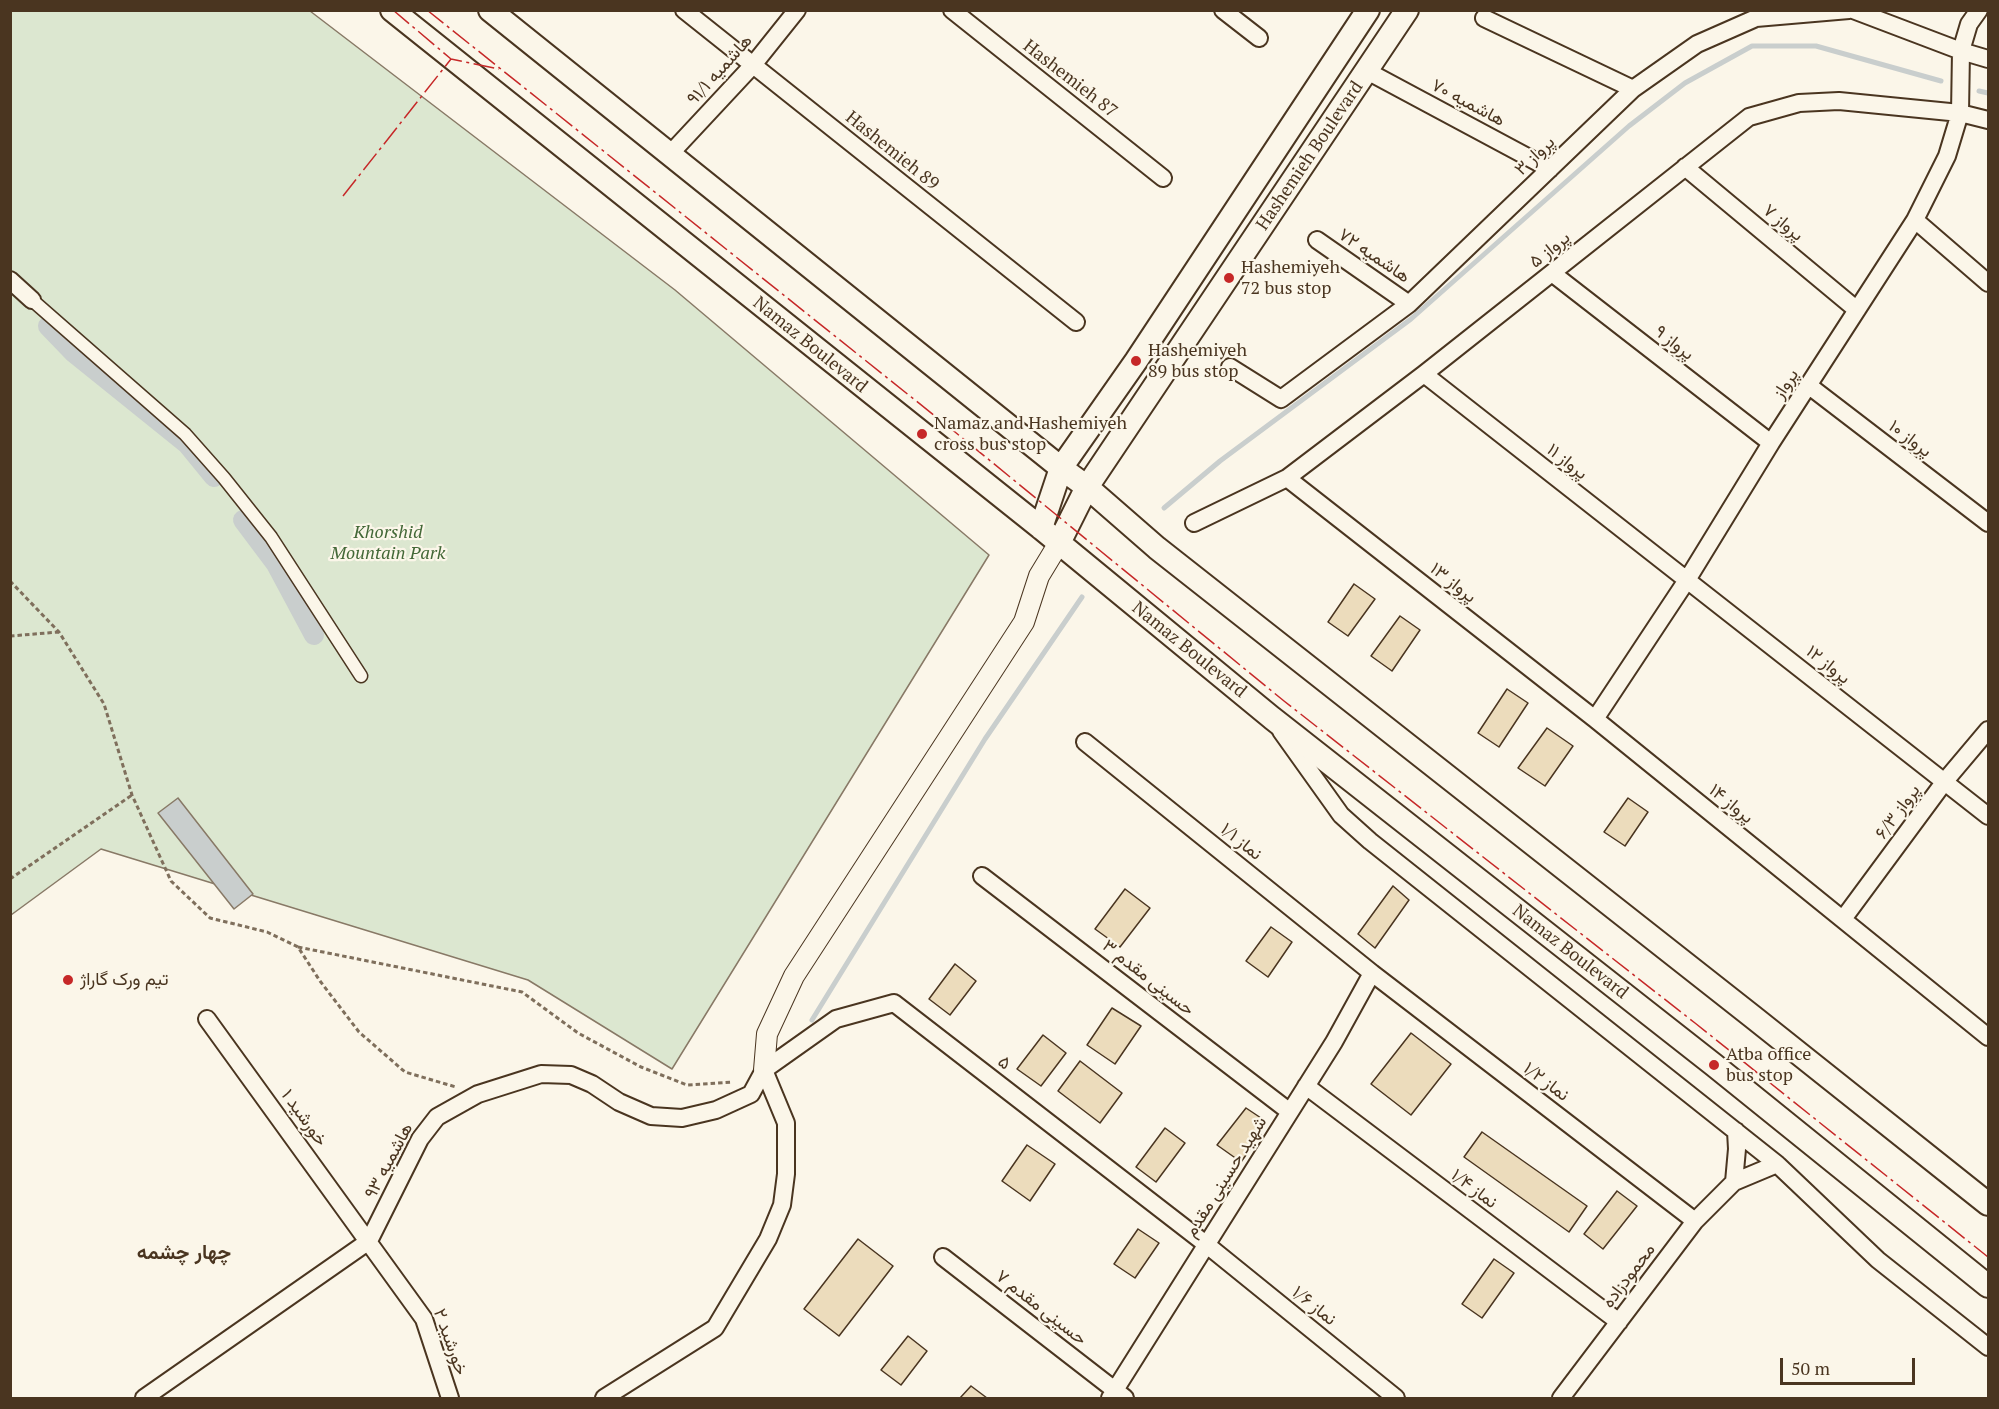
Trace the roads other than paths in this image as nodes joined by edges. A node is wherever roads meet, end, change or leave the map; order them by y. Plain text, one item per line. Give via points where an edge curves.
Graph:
1 (392, 10) edge
2 (490, 10) edge
3 (684, 10) edge
4 (797, 10) edge
5 (952, 10) edge
6 (1223, 10) edge
7 (1368, 10) edge
8 (1407, 10) edge
9 (1851, 10) edge
10 (1979, 10) edge
11 (1484, 18) dead end
12 (1259, 38) dead end
13 (1961, 51) junction
14 (1989, 59) edge
15 (753, 65) junction
16 (1367, 71) junction
17 (1633, 89) junction
18 (1959, 113) junction
19 (1989, 120) edge
20 (670, 154) junction
21 (1685, 167) junction
22 (1550, 170) junction
23 (1163, 178) dead end
24 (1915, 220) junction
25 (1317, 240) dead end
26 (1552, 273) junction
27 (10, 280) edge
28 (1989, 283) edge
29 (32, 300) joint
30 (1409, 304) junction
31 (1857, 310) junction
32 (1076, 322) dead end
33 (1230, 367) dead end
34 (1424, 374) junction
35 (1808, 385) junction
36 (1771, 443) junction
37 (1061, 468) junction
38 (1287, 478) junction
39 (1088, 487) junction
40 (1194, 523) dead end
41 (1989, 524) edge
42 (1041, 528) junction
43 (1059, 543) junction
44 (1039, 576) junction
45 (1687, 580) junction
46 (361, 676) dead end
47 (1272, 718) junction
48 (1595, 719) junction
49 (1989, 730) edge
50 (1085, 742) dead end
51 (1945, 781) junction
52 (1989, 816) edge
53 (982, 876) dead end
54 (1843, 919) junction
55 (1372, 974) junction
56 (207, 1018) dead end
57 (1989, 1037) edge
58 (764, 1070) junction
59 (1306, 1086) junction
60 (1290, 1112) junction
61 (1736, 1131) junction
62 (1777, 1164) junction
63 (1734, 1182) junction
64 (1989, 1204) edge
65 (1695, 1221) junction
66 (369, 1241) junction
67 (1207, 1245) junction
68 (943, 1257) dead end
69 (1989, 1286) edge
70 (1619, 1322) junction
71 (1989, 1347) edge
72 (1117, 1396) edge
73 (144, 1398) edge
74 (450, 1398) edge
75 (604, 1398) edge
76 (1396, 1398) edge
77 (1561, 1398) edge

1 - 42 main road, Namaz Boulevard
2 - 20 main road
3 - 15 street, Hashemieh 89
4 - 15 street, هاشمیه ۹۱/۱
5 - 23 street, Hashemieh 87
6 - 12 street
7 - 37 main road, Hashemieh Boulevard
8 - 16 main road, Hashemieh Boulevard
9 - 13 street, پرواز ۳
9 - 17 street, پرواز ۳ via 1756,18 1697,44
10 - 13 street, پرواز via 1969,24
11 - 17 street
13 - 14 street, پرواز ۳
13 - 18 street, پرواز
15 - 20 street, هاشمیه ۹۱/۱
15 - 32 street, Hashemieh 89
16 - 22 street, هاشمیه ۷۰
16 - 39 main road, Hashemieh Boulevard
17 - 22 street, پرواز ۳
18 - 19 street, پرواز ۵
18 - 21 street, پرواز ۵ via 1839,101 1799,103 1749,117
18 - 24 street, پرواز via 1947,156
20 - 37 main road
21 - 26 street, پرواز ۵
21 - 31 street, پرواز ۷
22 - 30 street, پرواز ۳
24 - 28 street
24 - 31 street, پرواز
25 - 30 street, هاشمیه ۷۲
26 - 34 street, پرواز ۵
26 - 36 street, پرواز ۹
27 - 29 street
29 - 46 street via 185,434 224,478 271,537
30 - 33 street, پرواز ۳ via 1281,399
31 - 35 street, پرواز
34 - 38 street, پرواز ۵
34 - 45 street, پرواز ۱۱
35 - 36 street, پرواز
35 - 41 street, پرواز ۱۰
36 - 45 street, پرواز
37 - 39 main road
37 - 42 main road, Hashemieh Boulevard
38 - 40 street, پرواز ۵
38 - 48 street, پرواز ۱۳
39 - 43 main road, Hashemieh Boulevard
39 - 64 main road via 1157,548
42 - 43 main road, Namaz Boulevard
42 - 44 street
43 - 44 street
43 - 47 main road, Namaz Boulevard
44 - 58 street via 1024,622 794,976 768,1034
45 - 48 street, پرواز
45 - 51 street, پرواز ۱۲
47 - 61 street via 1341,815 1370,841
47 - 69 main road, Namaz Boulevard
48 - 54 street, پرواز ۱۴
49 - 51 street, پرواز ۶/۳
50 - 55 street, نماز ۱/۱
51 - 52 street, پرواز ۱۲
51 - 54 street, پرواز ۶/۳
53 - 60 street, حسینی مقدم ۳
54 - 57 street, پرواز ۱۴
55 - 59 street, شهید حسینی مقدم
55 - 65 street, نماز ۱/۲
56 - 66 street, خورشید ۱
58 - 66 street, هاشمیه ۹۳ via 751,1094 716,1110 682,1118 651,1116 571,1075 541,1074 478,1094 437,1117 420,1138
58 - 67 street, ۵ via 836,1019 894,1003
58 - 75 street via 786,1123 782,1205 768,1239 715,1328
59 - 60 street, شهید حسینی مقدم
59 - 70 street, نماز ۱/۴
60 - 67 street, شهید حسینی مقدم
61 - 62 street
61 - 63 street
62 - 63 street, محمودزاده
62 - 71 street via 1878,1260
63 - 65 street, محمودزاده
65 - 70 street, محمودزاده
66 - 73 street, هاشمیه ۹۳
66 - 74 street, خورشید ۲ via 424,1319
67 - 72 street, شهید حسینی مقدم
67 - 76 street, نماز ۱/۶
68 - 72 street, حسینی مقدم ۷
70 - 77 street, محمودزاده

